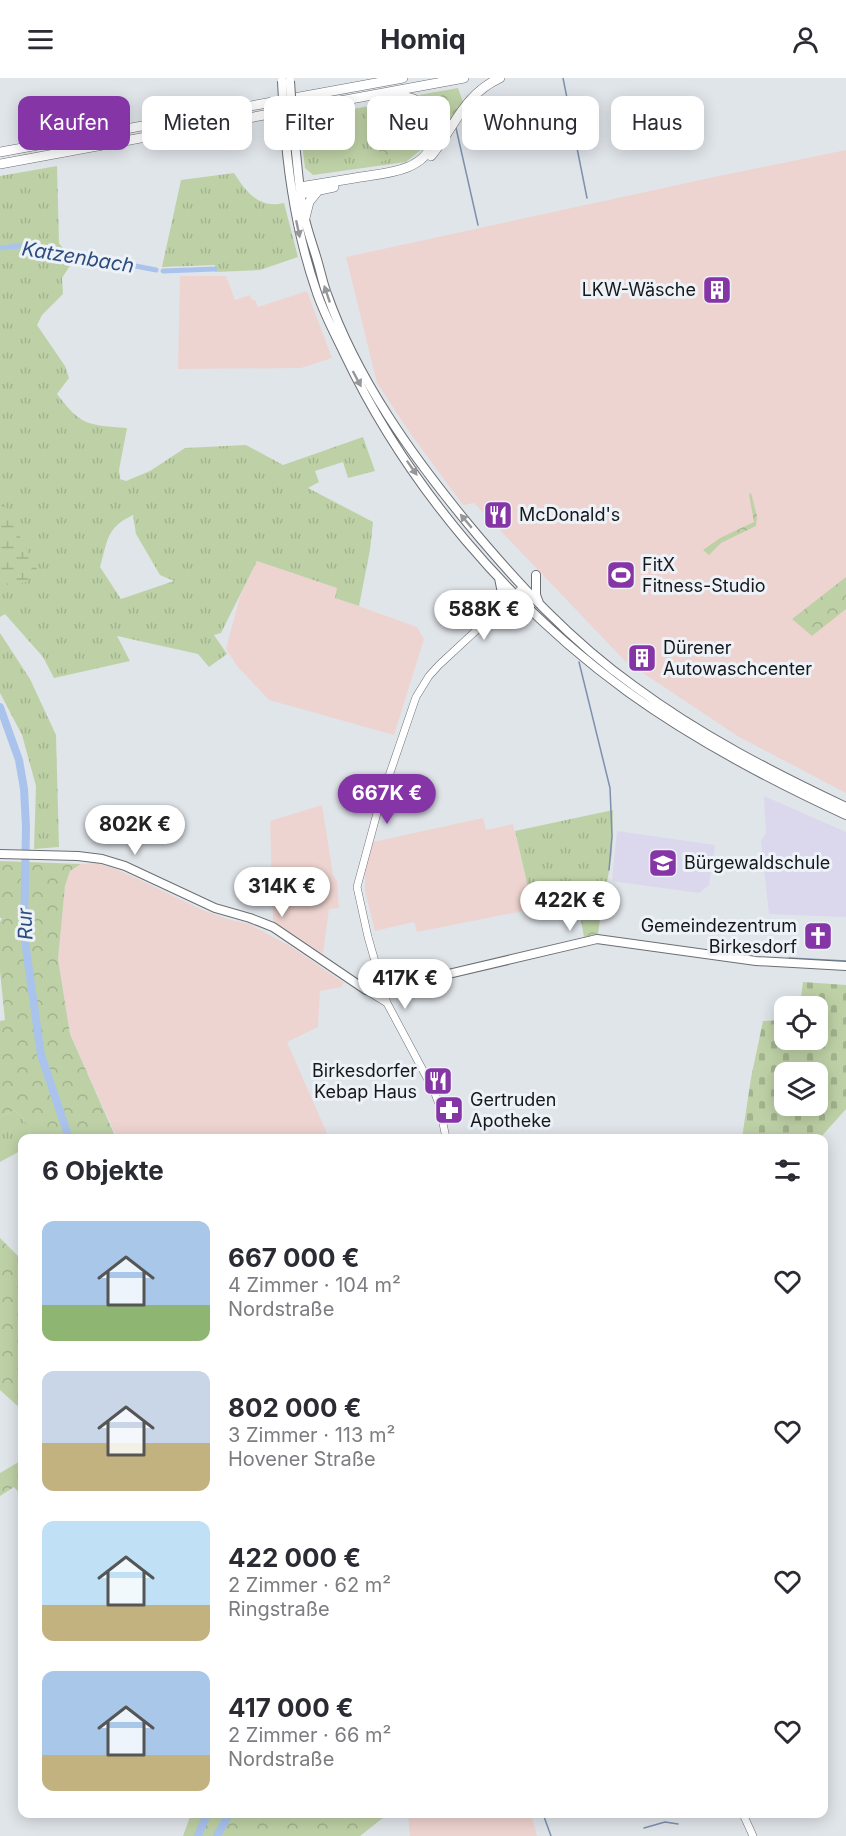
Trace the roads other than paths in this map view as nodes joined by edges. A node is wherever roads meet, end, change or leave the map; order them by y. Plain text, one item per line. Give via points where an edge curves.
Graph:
1 (402, 78) edge
2 (464, 78) edge
3 (500, 78) edge
4 (286, 79) edge
5 (378, 81) edge
6 (364, 97) junction
7 (0, 152) edge
8 (0, 164) edge
9 (296, 191) junction
10 (317, 192) junction
11 (305, 218) junction
12 (536, 576) dead end
13 (499, 578) junction
14 (522, 588) junction
15 (515, 594) junction
16 (539, 604) junction
17 (496, 612) junction
18 (846, 807) edge
19 (846, 815) edge
20 (2, 854) edge
21 (846, 966) edge
22 (366, 990) junction
23 (383, 990) junction
24 (387, 1003) junction
25 (446, 1134) edge
26 (744, 1818) edge
27 (753, 1836) edge

1 - 5 highway
2 - 6 highway
3 - 10 highway via 472,96 435,150 415,169
4 - 9 main road, bridge
5 - 7 highway
6 - 8 highway
6 - 9 highway via 410,98 422,104 431,116 434,133 429,150 420,161 399,170
9 - 10 highway
9 - 11 main road
9 -> 13 main road via 299,233 316,293 354,374 420,480
10 - 11 highway via 309,202
14 -> 11 main road via 440,489 383,407 326,294
12 - 16 main road
13 - 15 main road
13 - 17 main road via 502,593
14 - 15 street
14 - 16 main road
15 - 17 street
15 - 19 main road via 591,663 667,718 761,774
16 - 18 main road via 616,673 670,711 740,754
17 - 23 street via 439,665 420,689 377,813 357,887
20 - 22 main road via 62,855 125,866 215,908 260,921
21 - 23 main road via 756,961 597,939
22 - 23 main road
22 - 24 street
23 - 24 street
24 - 25 street via 434,1090
26 - 27 street

